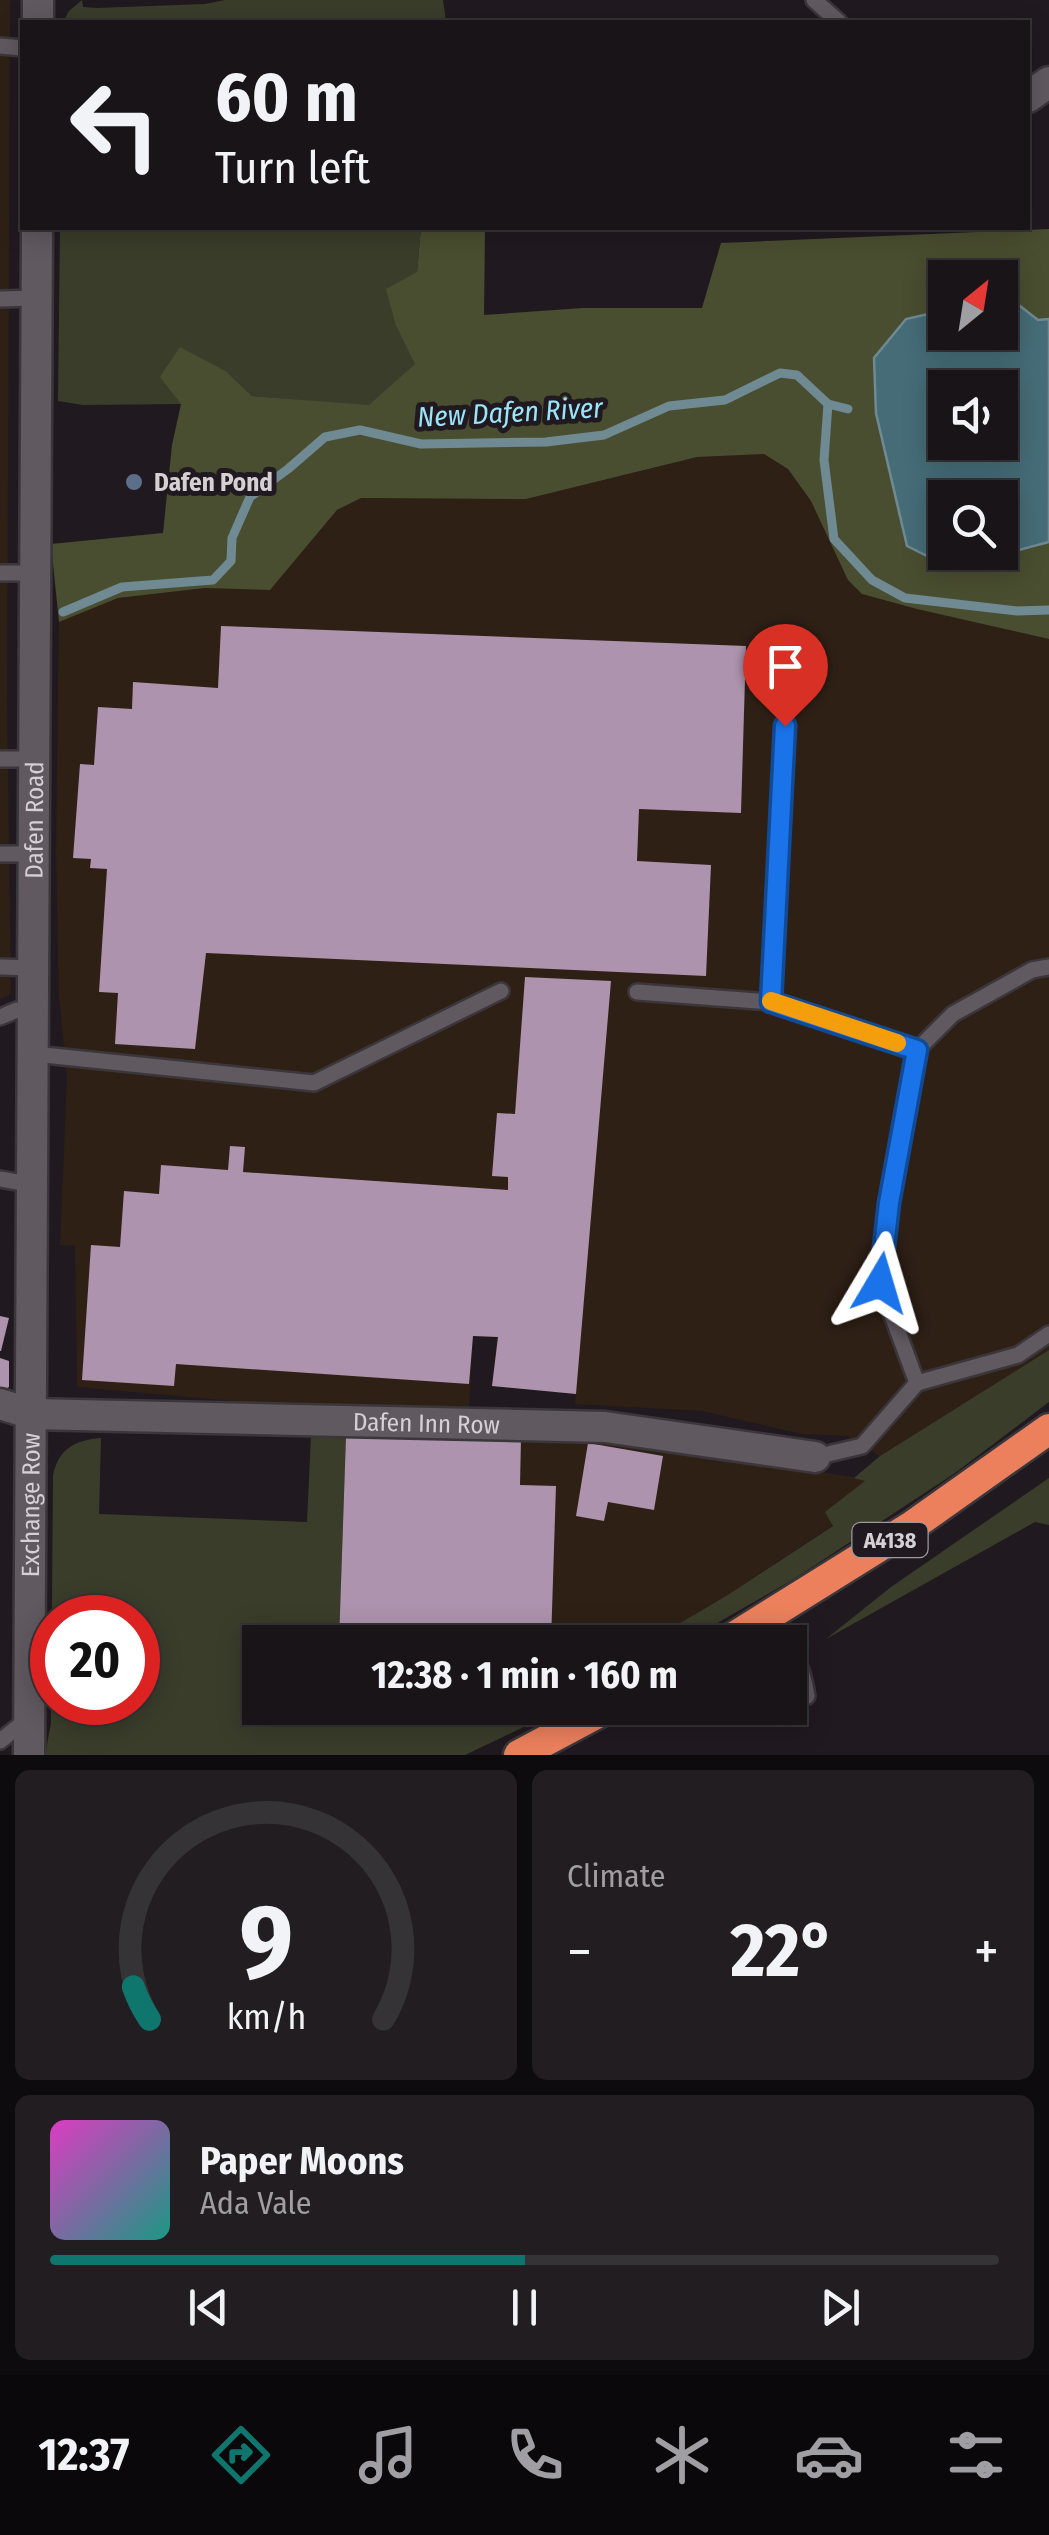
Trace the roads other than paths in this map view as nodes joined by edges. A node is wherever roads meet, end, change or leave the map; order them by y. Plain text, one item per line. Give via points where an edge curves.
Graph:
1 (814, 0) edge
2 (837, 20) edge
3 (38, 230) edge
4 (0, 298) edge
5 (37, 298) junction
6 (0, 572) edge
7 (36, 573) junction
8 (785, 726) dead end
9 (0, 759) edge
10 (36, 759) junction
11 (0, 854) edge
12 (35, 854) junction
13 (0, 967) edge
14 (1049, 967) edge
15 (34, 968) junction
16 (501, 991) dead end
17 (637, 992) dead end
18 (771, 1002) junction
19 (35, 1011) junction
20 (0, 1017) edge
21 (917, 1050) junction
22 (34, 1054) junction
23 (0, 1179) edge
24 (34, 1185) junction
25 (1049, 1334) edge
26 (917, 1383) junction
27 (0, 1404) edge
28 (32, 1414) junction
29 (1049, 1429) edge
30 (816, 1457) joint
31 (770, 1616) junction
32 (755, 1625) edge
33 (777, 1625) edge
34 (29, 1718) junction
35 (575, 1725) edge
36 (0, 1741) edge
37 (29, 1755) edge
38 (519, 1755) edge

1 - 2 lane
3 - 5 street, Dafen Road
4 - 5 lane
5 - 7 street, Dafen Road
6 - 7 lane
7 - 10 street, Dafen Road
8 - 18 lane
9 - 10 lane
10 - 12 street, Dafen Road
11 - 12 lane
12 - 15 street, Dafen Road
13 - 15 lane
14 - 21 lane via 953,1014
15 - 19 street, Dafen Road
16 - 22 lane via 314,1083
17 - 18 lane
18 - 21 lane
19 - 20 lane
19 - 22 street, Dafen Road
21 - 26 lane via 880,1283
22 - 24 street, Dafen Road
23 - 24 lane
24 - 28 street, Dafen Road
25 - 26 lane via 1018,1355
26 - 30 lane via 862,1446
27 - 28 street, Dafen Inn Row
28 - 30 street, Dafen Inn Row via 605,1426
28 - 34 street, Exchange Row
29 - 31 highway, A4138
31 - 32 highway, A4138
31 - 33 lane
34 - 36 lane
34 - 37 street, Exchange Row
35 - 38 highway

